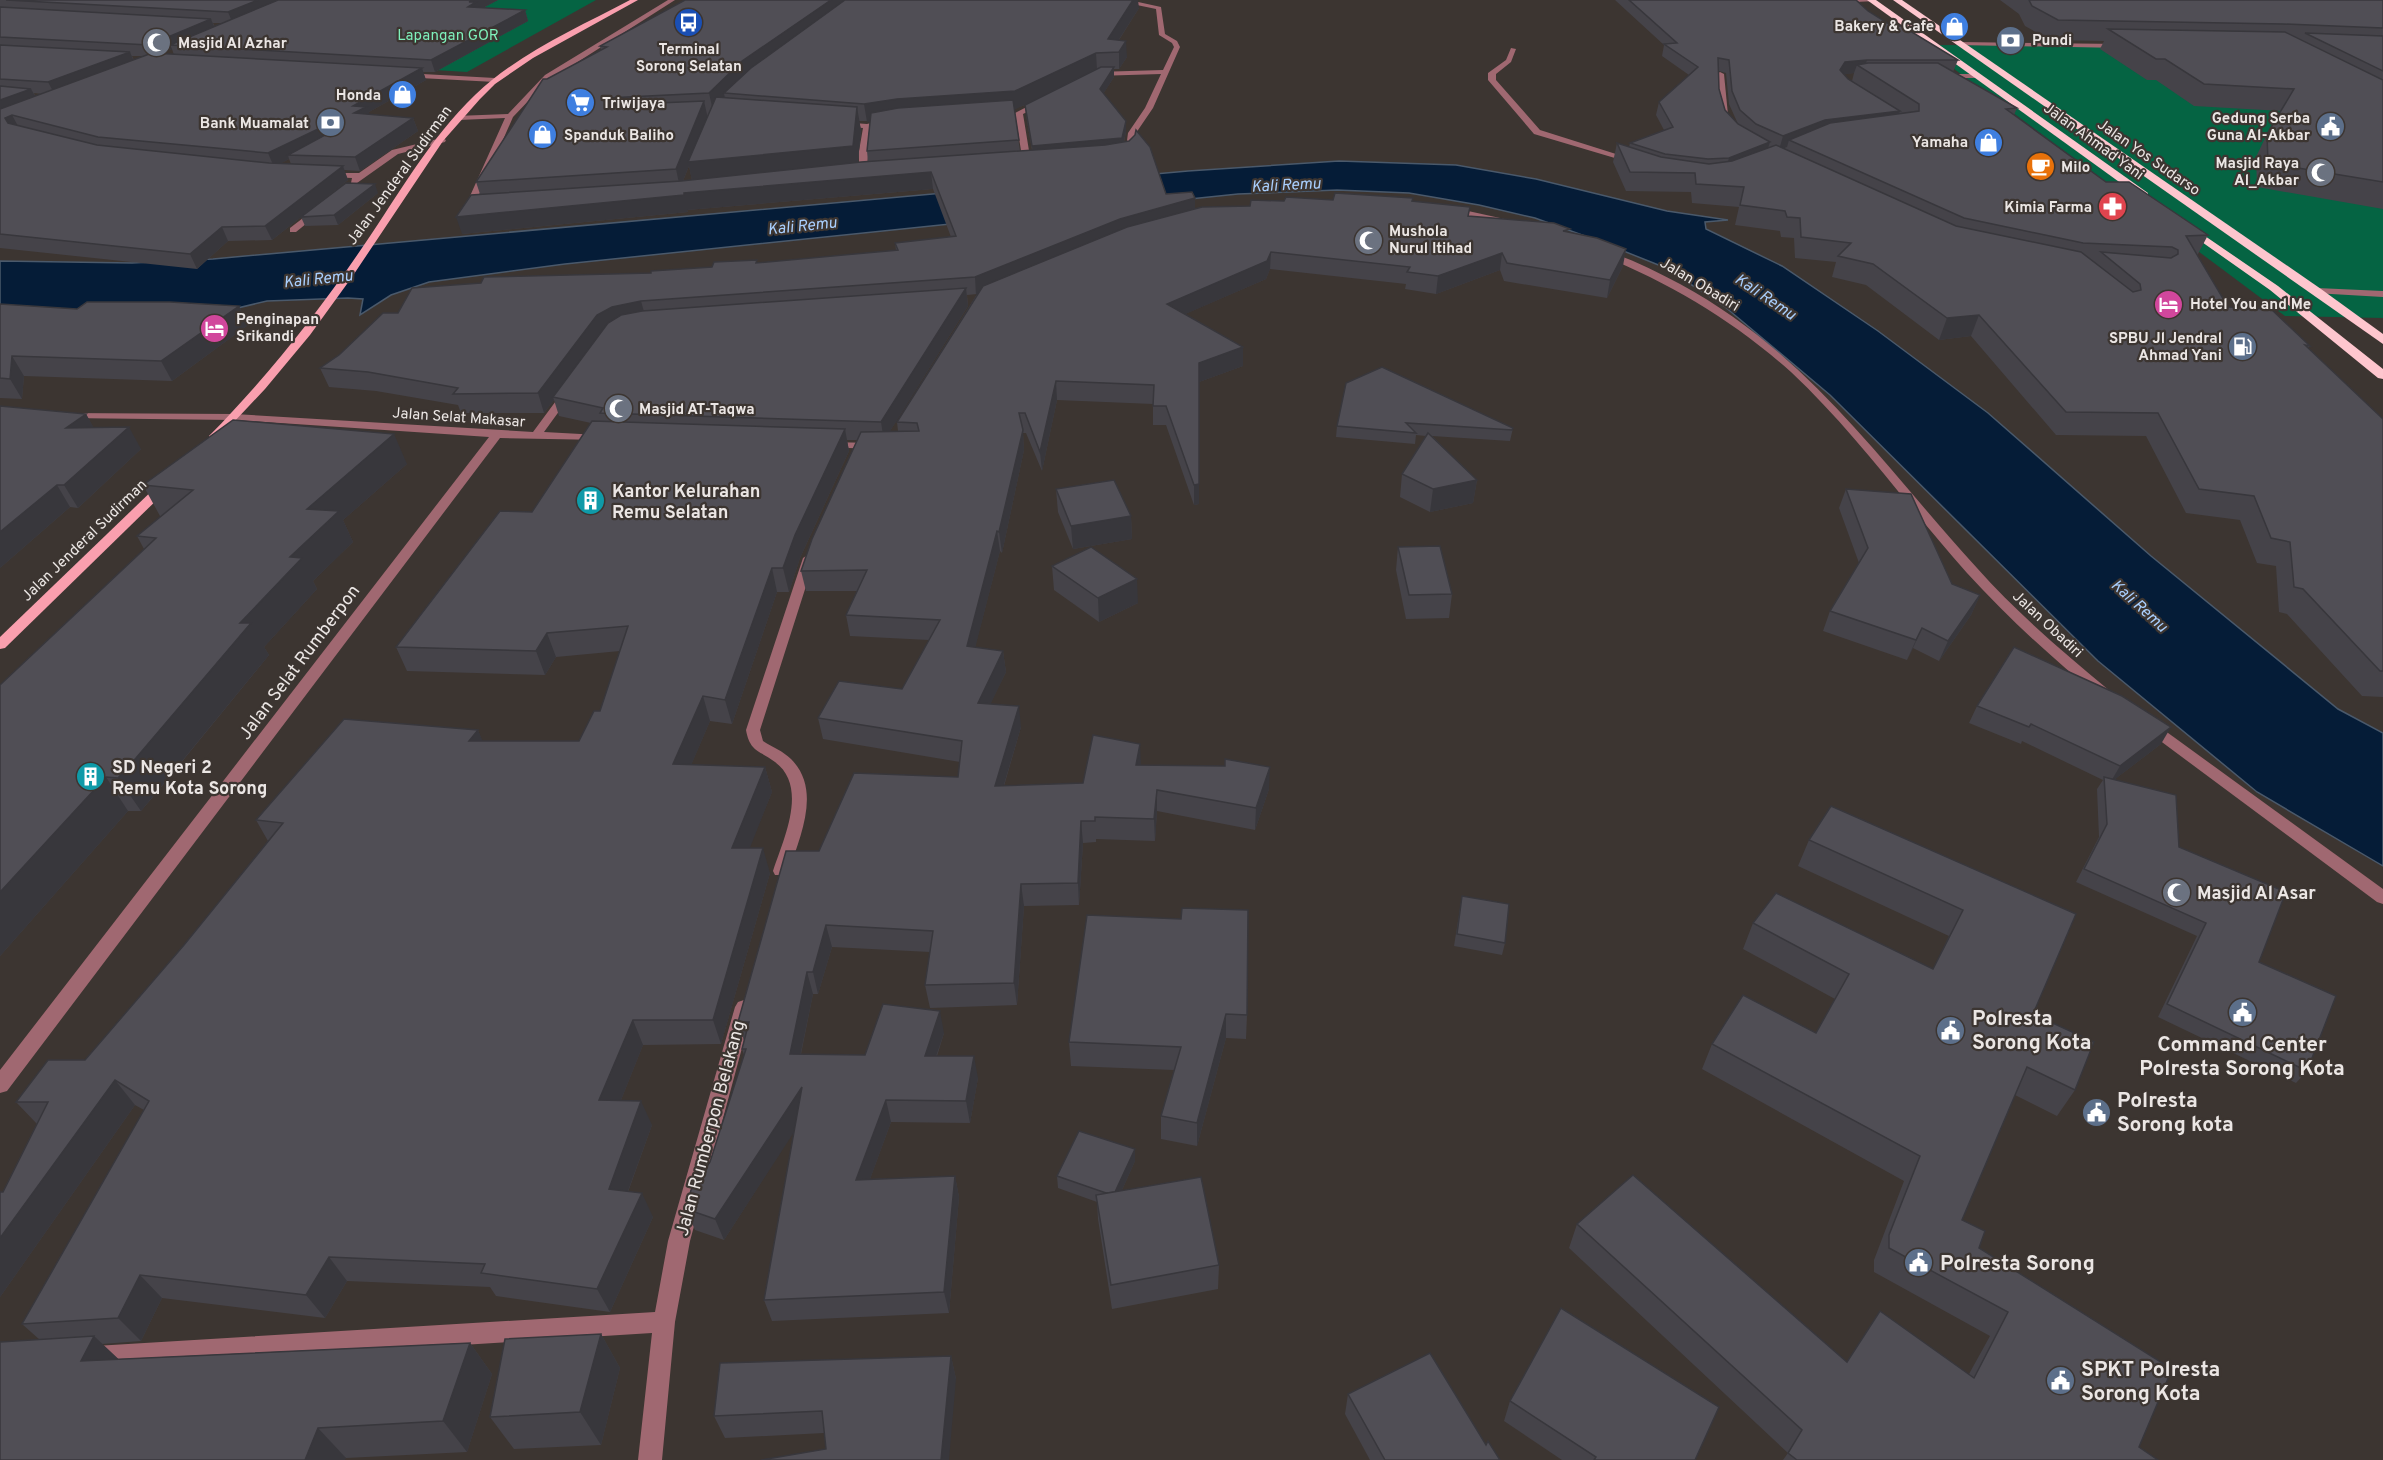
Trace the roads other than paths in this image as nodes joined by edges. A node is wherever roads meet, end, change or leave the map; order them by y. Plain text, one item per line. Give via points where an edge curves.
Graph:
1 (635, 0) edge
2 (672, 0) edge
3 (1132, 0) edge
4 (1897, 0) edge
5 (1872, 1) edge
6 (1833, 2) edge
7 (1959, 44) junction
8 (2133, 46) edge
9 (1513, 49) dead end
10 (1165, 72) junction
11 (390, 74) edge
12 (1720, 74) edge
13 (1092, 76) edge
14 (1933, 76) edge
15 (1976, 76) junction
16 (495, 80) junction
17 (1054, 95) edge
18 (1019, 113) junction
19 (1007, 114) edge
20 (510, 116) junction
21 (459, 118) junction
22 (886, 122) edge
23 (832, 124) edge
24 (1729, 125) edge
25 (867, 126) junction
26 (442, 140) junction
27 (1113, 156) edge
28 (1037, 162) edge
29 (1027, 163) junction
30 (1015, 164) edge
31 (1639, 165) edge
32 (875, 173) edge
33 (319, 174) edge
34 (863, 174) junction
35 (853, 175) edge
36 (362, 176) junction
37 (344, 189) edge
38 (327, 203) edge
39 (2156, 204) edge
40 (491, 206) edge
41 (1439, 209) edge
42 (2174, 217) edge
43 (1516, 225) edge
44 (293, 230) dead end
45 (1590, 248) edge
46 (2317, 291) junction
47 (2383, 294) edge
48 (2383, 340) edge
49 (2383, 375) edge
50 (573, 385) edge
51 (58, 415) edge
52 (234, 417) junction
53 (497, 434) junction
54 (536, 436) junction
55 (608, 438) edge
56 (812, 445) edge
57 (859, 446) junction
58 (888, 447) edge
59 (200, 450) edge
60 (850, 466) edge
61 (175, 474) edge
62 (818, 538) edge
63 (0, 645) edge
64 (2117, 704) edge
65 (2135, 716) edge
66 (776, 890) edge
67 (2383, 898) edge
68 (748, 992) edge
69 (0, 1085) edge
70 (664, 1322) junction
71 (71, 1358) edge
72 (650, 1460) edge

1 - 16 main road, Jalan Jenderal Sudirman
2 - 20 street via 548,77
3 - 10 street via 1160,9 1162,35 1177,47
4 - 7 highway, Jalan Yos Sudarso
5 - 6 street
5 - 15 highway, Jalan Ahmad Yani
7 - 8 street
7 - 46 highway, Jalan Yos Sudarso
9 - 31 street via 1509,62 1492,73 1492,80 1537,132
10 - 13 street
10 - 27 street via 1132,134 1130,150
11 - 16 street
12 - 24 street via 1721,98
14 - 15 street
15 - 39 highway, Jalan Ahmad Yani
16 - 21 main road, Jalan Jenderal Sudirman
17 - 18 street
18 - 19 street
18 - 29 street
20 - 21 street
20 - 40 street via 470,205
21 - 26 main road, Jalan Jenderal Sudirman
22 - 25 street
23 - 25 street
25 - 34 street
26 - 36 street via 395,152
26 - 52 main road, Jalan Jenderal Sudirman via 311,325
28 - 29 street
29 - 30 street
32 - 34 street
33 - 36 street
34 - 35 street
36 - 37 street
38 - 44 street
41 - 43 street
42 - 49 highway via 2274,288
45 - 64 street, Jalan Obadiri via 1655,273 1684,289 1770,350 1817,392 1996,596
46 - 47 street
46 - 48 highway, Jalan Yos Sudarso
50 - 54 street
51 - 52 street, Jalan Selat Makasar
52 - 53 street, Jalan Selat Makasar
52 - 59 main road, Jalan Jenderal Sudirman
53 - 54 street, Jalan Selat Makasar
53 - 69 street, Jalan Selat Rumberpon
54 - 55 street, Jalan Selat Makasar
56 - 57 street
57 - 58 street
57 - 60 street
61 - 63 main road, Jalan Jenderal Sudirman
62 - 66 street via 753,730 756,743 786,762 800,789
65 - 67 street
68 - 70 street, Jalan Rumberpon Belakang via 679,1241
70 - 71 street
70 - 72 street, Jalan Rumberpon Belakang

